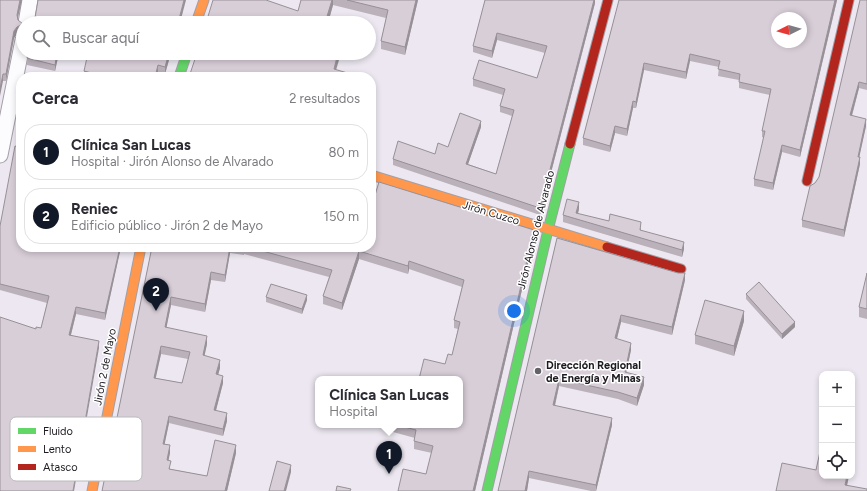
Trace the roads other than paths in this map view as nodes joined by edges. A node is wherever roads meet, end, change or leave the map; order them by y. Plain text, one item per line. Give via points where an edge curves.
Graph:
1 (30, 0) edge
2 (204, 0) edge
3 (608, 0) edge
4 (849, 0) edge
5 (27, 16) edge
6 (198, 16) edge
7 (21, 60) edge
8 (185, 60) edge
9 (20, 72) edge
10 (181, 72) edge
11 (16, 89) edge
12 (0, 155) edge
13 (376, 178) edge
14 (807, 181) dead end
15 (548, 230) junction
16 (140, 252) edge
17 (681, 268) dead end
18 (107, 417) edge
19 (94, 481) edge
20 (92, 491) edge
21 (487, 491) edge

1 - 5 street
2 - 6 main road
3 - 15 main road, Jirón Alonso de Alvarado
4 - 14 main road
7 - 9 street
8 - 10 main road
11 - 12 street
13 - 15 main road, Jirón Cuzco
15 - 17 main road, Jirón Cuzco
15 - 21 main road, Jirón Alonso de Alvarado
16 - 18 main road, Jirón 2 de Mayo
19 - 20 main road, Jirón 2 de Mayo

